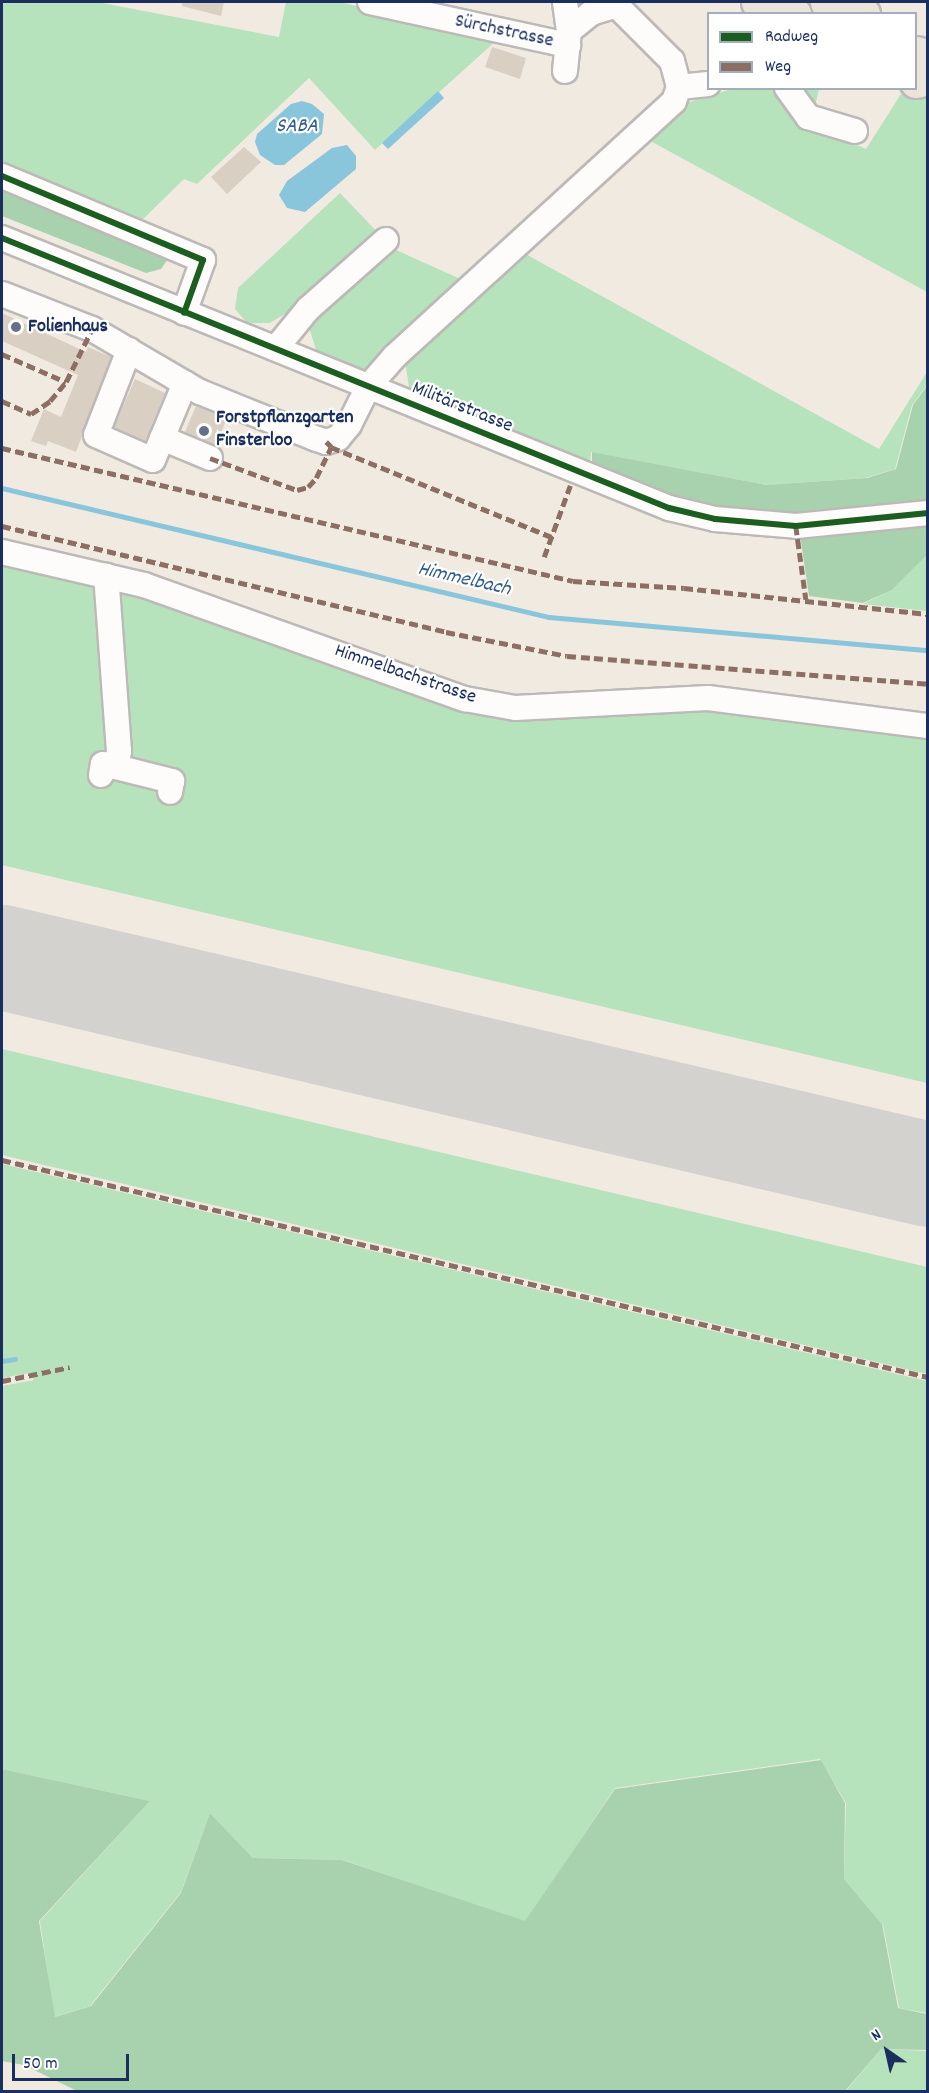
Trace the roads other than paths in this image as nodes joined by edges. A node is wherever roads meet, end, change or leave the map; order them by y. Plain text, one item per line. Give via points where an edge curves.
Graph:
1 (370, 2) edge
2 (565, 2) edge
3 (758, 2) edge
4 (827, 2) edge
5 (616, 3) edge
6 (788, 12) edge
7 (857, 12) edge
8 (569, 38) junction
9 (564, 71) dead end
10 (707, 84) edge
11 (680, 87) junction
12 (788, 90) edge
13 (855, 132) dead end
14 (2, 176) edge
15 (2, 238) edge
16 (386, 240) dead end
17 (2, 294) edge
18 (184, 313) junction
19 (277, 347) junction
20 (129, 350) junction
21 (185, 383) junction
22 (368, 387) junction
23 (162, 438) junction
24 (210, 458) dead end
25 (927, 513) edge
26 (2, 552) edge
27 (106, 575) junction
28 (927, 726) edge
29 (170, 792) dead end

1 - 8 street, Sürchstrasse
2 - 8 street
3 - 6 highway
4 - 7 highway
5 - 8 street via 591,13
5 - 11 street via 669,55
8 - 9 street
10 - 11 street
11 - 22 street via 668,108 394,357
12 - 13 street via 808,117
14 - 18 street via 203,260
15 - 18 street, Militärstrasse
16 - 19 street via 308,309
17 - 20 street via 92,329
18 - 19 street, Militärstrasse
19 - 22 street, Militärstrasse
20 - 21 street
20 - 23 street via 96,435 153,460
21 - 22 street via 326,442 345,433
21 - 23 street
22 - 25 street, Militärstrasse via 572,479 715,519 795,526
23 - 24 street
26 - 27 street, Himmelbachstrasse
27 - 28 street, Himmelbachstrasse via 227,612 465,699 514,708 708,698
27 - 29 street via 119,751 108,771 172,781

